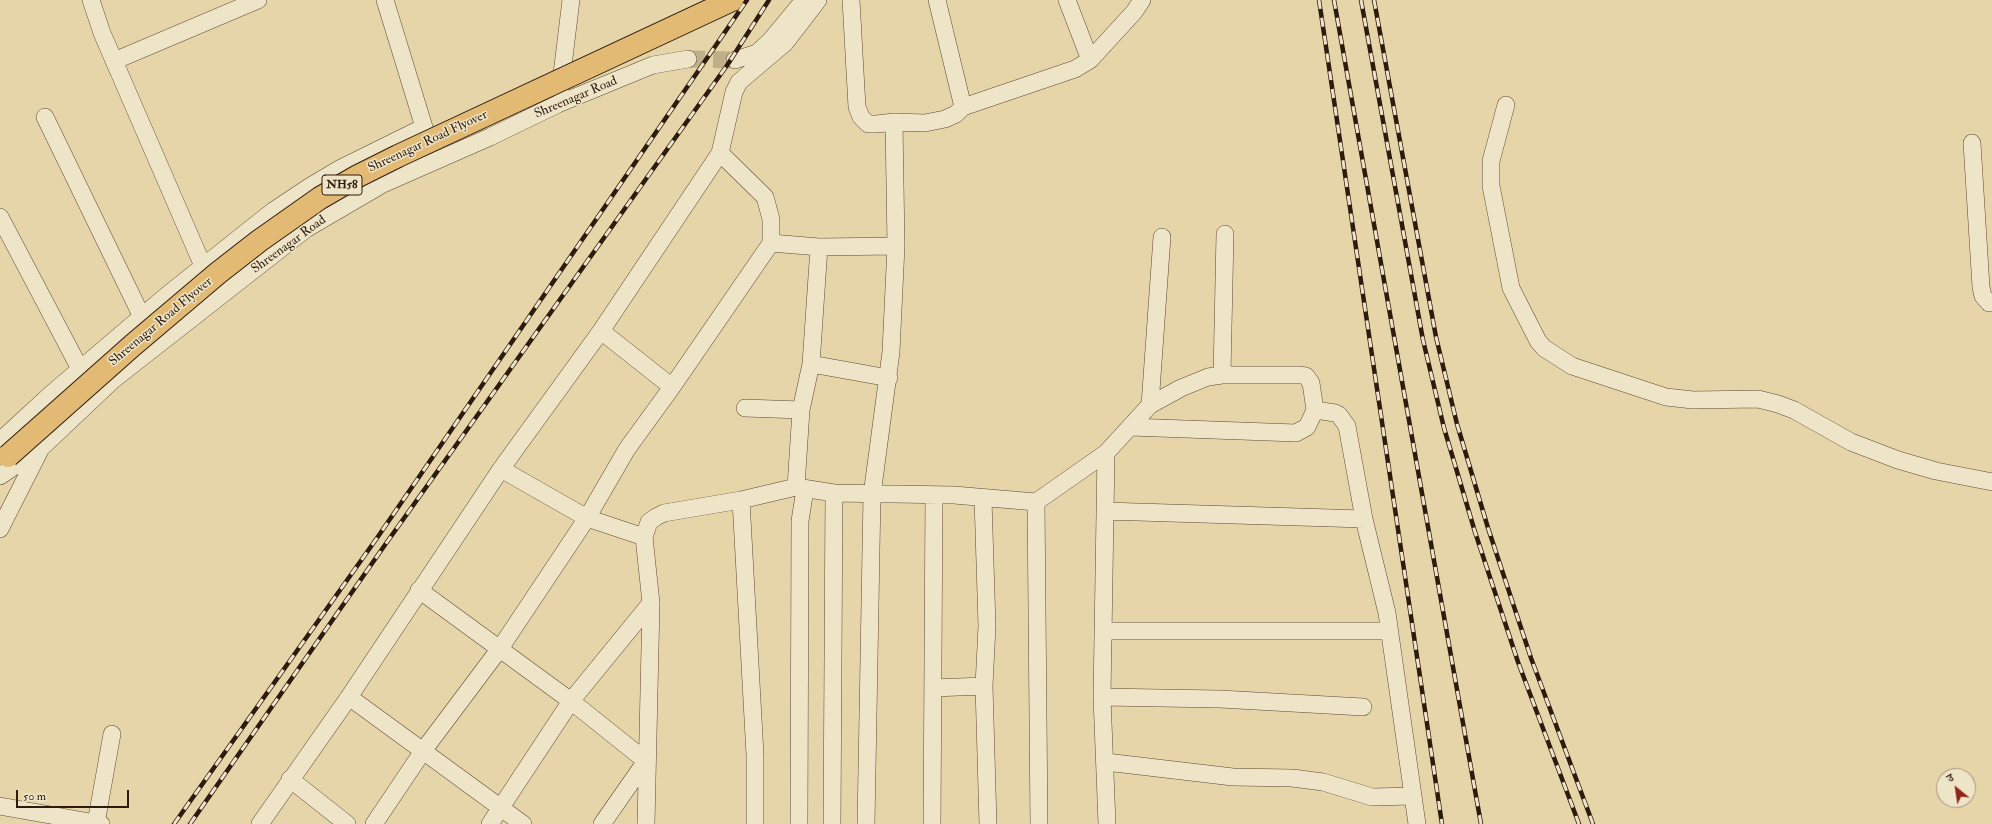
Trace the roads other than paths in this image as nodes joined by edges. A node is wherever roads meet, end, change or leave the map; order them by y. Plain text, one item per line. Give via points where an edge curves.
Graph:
1 (91, 0) edge
2 (258, 0) edge
3 (385, 0) edge
4 (571, 0) edge
5 (732, 0) edge
6 (804, 0) edge
7 (818, 0) edge
8 (851, 0) edge
9 (936, 0) edge
10 (1067, 0) edge
11 (1142, 0) edge
12 (688, 59) tunnel mouth
13 (735, 60) tunnel mouth
14 (1090, 60) junction
15 (114, 61) junction
16 (558, 104) junction
17 (1506, 105) dead end
18 (963, 107) junction
19 (46, 117) dead end
20 (894, 122) junction
21 (424, 127) junction
22 (1972, 143) dead end
23 (720, 153) junction
24 (434, 160) junction
25 (0, 217) edge
26 (1225, 234) dead end
27 (1162, 237) dead end
28 (771, 243) junction
29 (819, 246) junction
30 (896, 246) junction
31 (203, 266) junction
32 (1992, 303) edge
33 (142, 317) junction
34 (601, 331) junction
35 (811, 364) junction
36 (80, 369) junction
37 (1222, 375) junction
38 (889, 378) junction
39 (672, 387) junction
40 (1150, 405) junction
41 (745, 408) dead end
42 (801, 410) junction
43 (1315, 410) junction
44 (1130, 427) junction
45 (4, 448) edge
46 (40, 449) junction
47 (1106, 453) junction
48 (501, 469) junction
49 (0, 476) edge
50 (1992, 482) edge
51 (801, 488) junction
52 (834, 493) junction
53 (872, 494) junction
54 (934, 495) junction
55 (983, 499) junction
56 (741, 500) junction
57 (1036, 502) junction
58 (1105, 511) junction
59 (587, 518) junction
60 (1364, 519) junction
61 (0, 529) edge
62 (644, 537) junction
63 (419, 590) junction
64 (651, 603) junction
65 (1105, 631) junction
66 (1389, 631) junction
67 (500, 647) junction
68 (984, 686) junction
69 (933, 688) junction
70 (349, 696) junction
71 (1102, 697) junction
72 (571, 701) junction
73 (1363, 707) dead end
74 (112, 734) dead end
75 (423, 751) junction
76 (646, 761) junction
77 (1106, 762) junction
78 (290, 779) junction
79 (1413, 796) junction
80 (0, 806) edge
81 (501, 808) junction
82 (99, 823) edge
83 (260, 824) edge
84 (347, 824) edge
85 (374, 824) edge
86 (490, 824) edge
87 (523, 824) edge
88 (602, 824) edge
89 (646, 824) edge
90 (755, 824) edge
91 (799, 824) edge
92 (832, 824) edge
93 (866, 824) edge
94 (932, 824) edge
95 (988, 824) edge
96 (1039, 824) edge
97 (1107, 824) edge
98 (1417, 824) edge

1 - 15 street
2 - 15 street
3 - 21 street
4 - 16 street
5 - 45 highway, Shreenagar Road Flyover / NH58, bridge via 398,156 320,198 218,273
6 - 13 street via 757,53
7 - 23 street via 785,43 738,82
8 - 20 street via 857,107 868,124
9 - 18 street
10 - 14 street
11 - 14 street
12 - 16 street, Shreenagar Road via 652,65
14 - 18 street via 1075,69
15 - 31 street
16 - 24 street, Shreenagar Road via 490,137
17 - 50 street via 1491,161 1491,186 1511,288 1544,348 1572,366 1666,397 1693,400 1758,399 1778,404 1794,410 1851,442 1898,460 1936,471
18 - 20 street via 956,114 926,124
19 - 33 street
20 - 30 street
21 - 24 street
21 - 31 street via 309,186
22 - 32 street via 1981,287 1985,300
23 - 28 street via 765,197 771,219
23 - 34 street
24 - 46 street, Shreenagar Road via 383,184 306,229 113,380
25 - 36 street
26 - 37 street
27 - 40 street
28 - 29 street
28 - 39 street
29 - 30 street
29 - 35 street
30 - 38 street
31 - 33 street
33 - 36 street
34 - 39 street
34 - 48 street
35 - 38 street
35 - 42 street
36 - 45 street
37 - 40 street via 1208,377 1181,388
37 - 43 street via 1306,376 1311,383
38 - 53 street
39 - 59 street via 627,449
40 - 44 street
41 - 42 street
42 - 51 street
43 - 44 street via 1307,427 1296,433
43 - 60 street via 1335,413 1347,426
44 - 47 street
46 - 49 street, Shreenagar Road
46 - 61 street
47 - 57 street
47 - 58 street
48 - 59 street
48 - 63 street
51 - 52 street
51 - 56 street
51 - 91 street
52 - 53 street
52 - 92 street
53 - 54 street
53 - 93 street
54 - 55 street
54 - 69 street
55 - 57 street
55 - 68 street via 987,626
56 - 62 street via 664,513 649,522
56 - 90 street
57 - 96 street
58 - 60 street
58 - 65 street
59 - 62 street
59 - 67 street
60 - 66 street
62 - 64 street
63 - 67 street
63 - 70 street
64 - 72 street
64 - 76 street
65 - 66 street
65 - 71 street
66 - 79 street
67 - 72 street
67 - 75 street
68 - 69 street
68 - 95 street
69 - 94 street
70 - 75 street
70 - 78 street
71 - 73 street via 1220,699
71 - 77 street
72 - 76 street
72 - 81 street
74 - 82 street
75 - 81 street
75 - 85 street
76 - 88 street
76 - 89 street
77 - 79 street via 1233,777 1292,778 1323,782 1372,797
77 - 97 street
78 - 83 street
78 - 84 street
79 - 98 street
80 - 82 street
81 - 86 street
81 - 87 street

